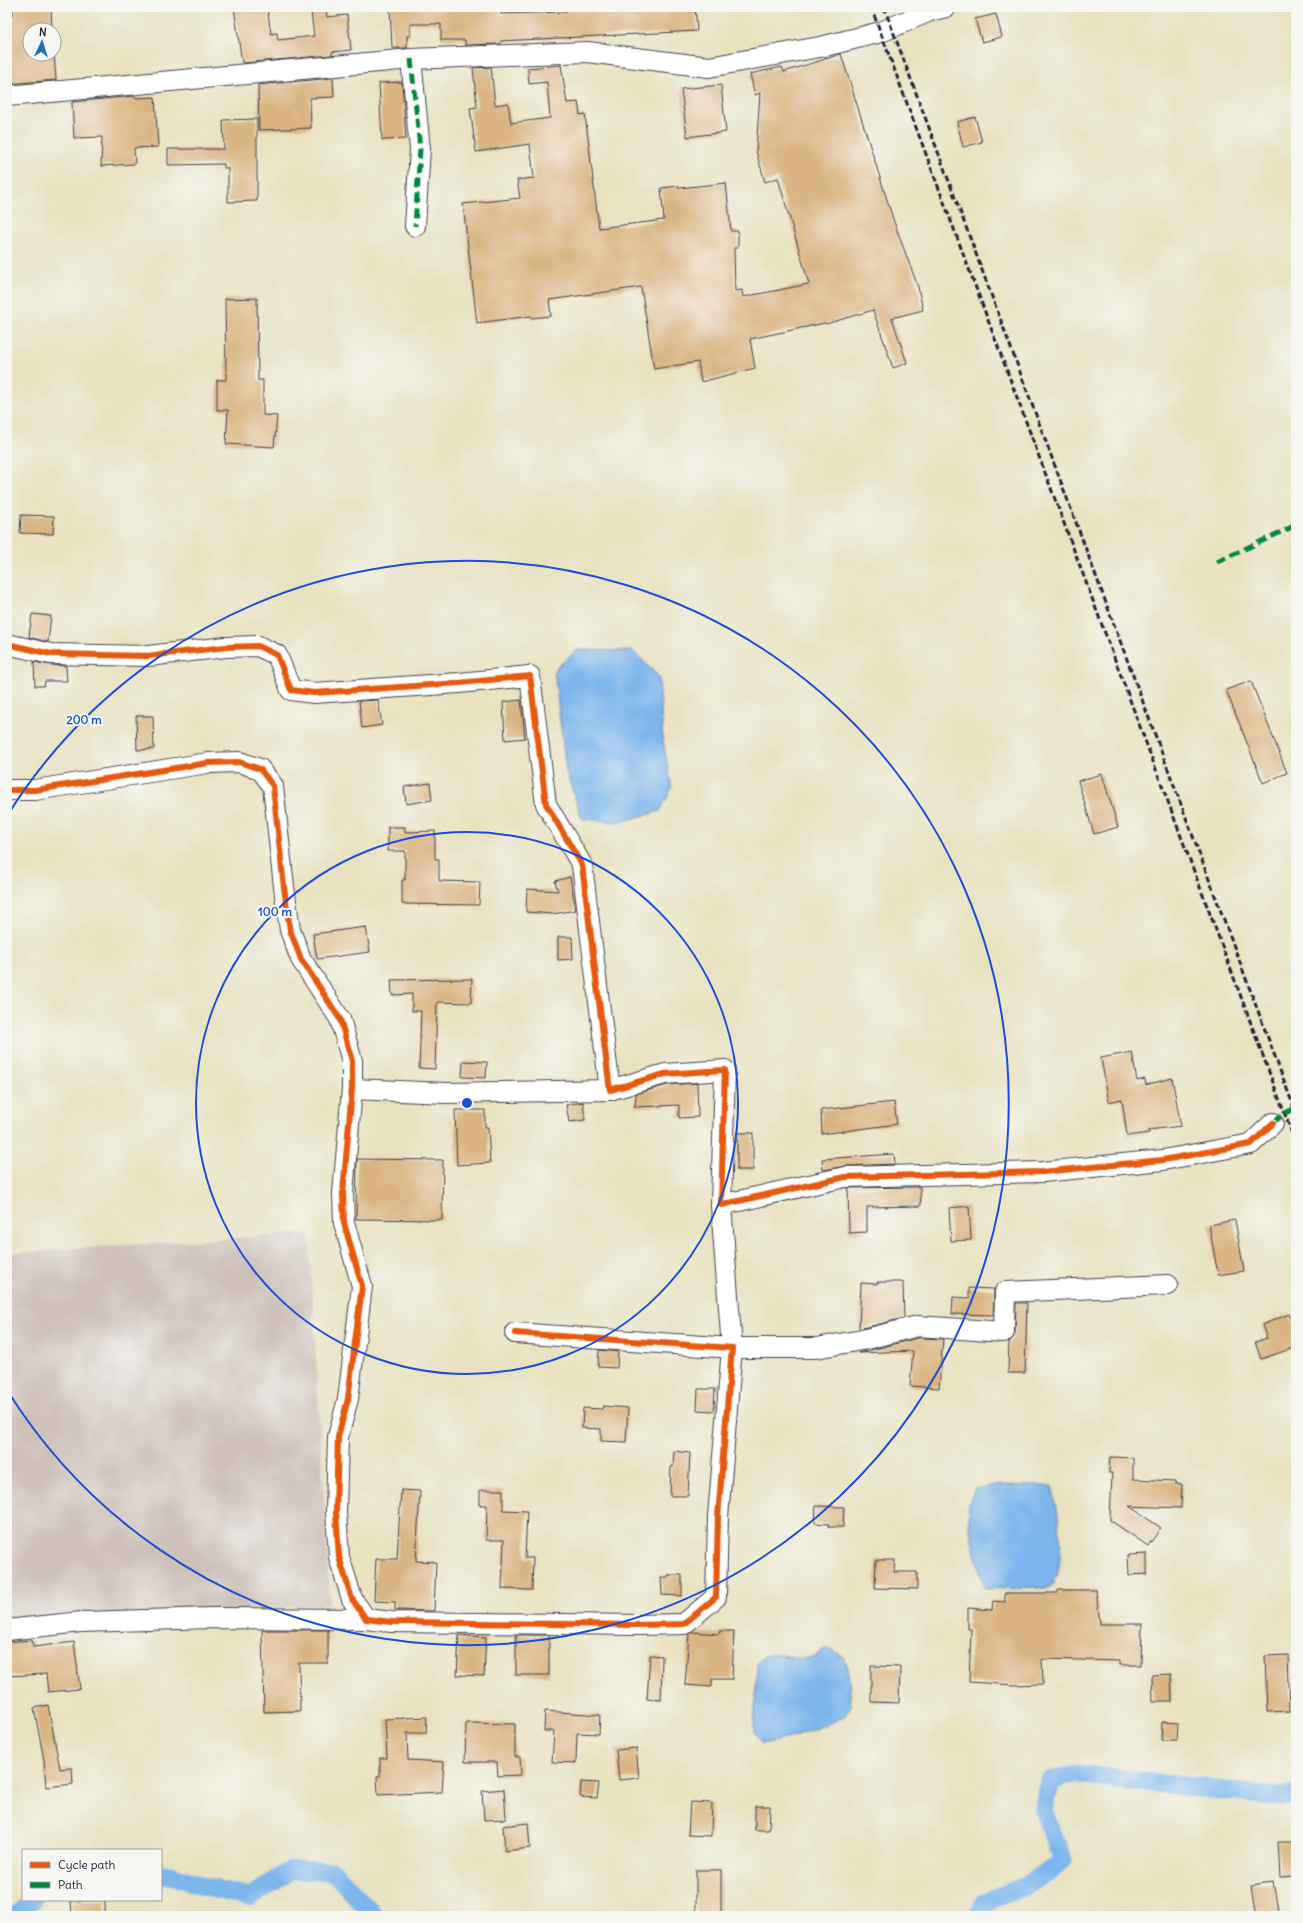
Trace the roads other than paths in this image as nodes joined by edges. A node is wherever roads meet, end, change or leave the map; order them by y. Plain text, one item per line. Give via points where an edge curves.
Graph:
1 (944, 7) edge
2 (412, 59) junction
3 (7, 96) edge
4 (415, 226) dead end
5 (7, 644) edge
6 (7, 790) edge
7 (352, 1089) junction
8 (610, 1090) junction
9 (1273, 1123) dead end
10 (721, 1205) junction
11 (1168, 1285) dead end
12 (515, 1333) dead end
13 (732, 1348) junction
14 (366, 1619) junction
15 (7, 1630) edge

1 - 2 street via 881,32 825,46 709,67 587,52
2 - 3 street
2 - 4 street via 420,148
5 - 8 street via 51,654 148,656 258,646 277,655 291,690 314,693 530,676 546,804 582,865
6 - 7 street via 77,785 208,763 239,762 260,769 273,786 290,930 301,959 340,1019 352,1061
7 - 8 street via 447,1093
7 - 14 street via 342,1193 344,1223 362,1286 348,1399 338,1437 336,1512 339,1557 352,1599
8 - 10 street via 665,1074 725,1070
9 - 10 street via 1251,1144 1163,1160 1042,1172 845,1177
10 - 13 street
11 - 13 street via 1005,1292 1004,1332 918,1326 816,1348
12 - 13 street
13 - 14 street via 718,1518 716,1596 684,1624 392,1622
14 - 15 street via 219,1618 81,1622

